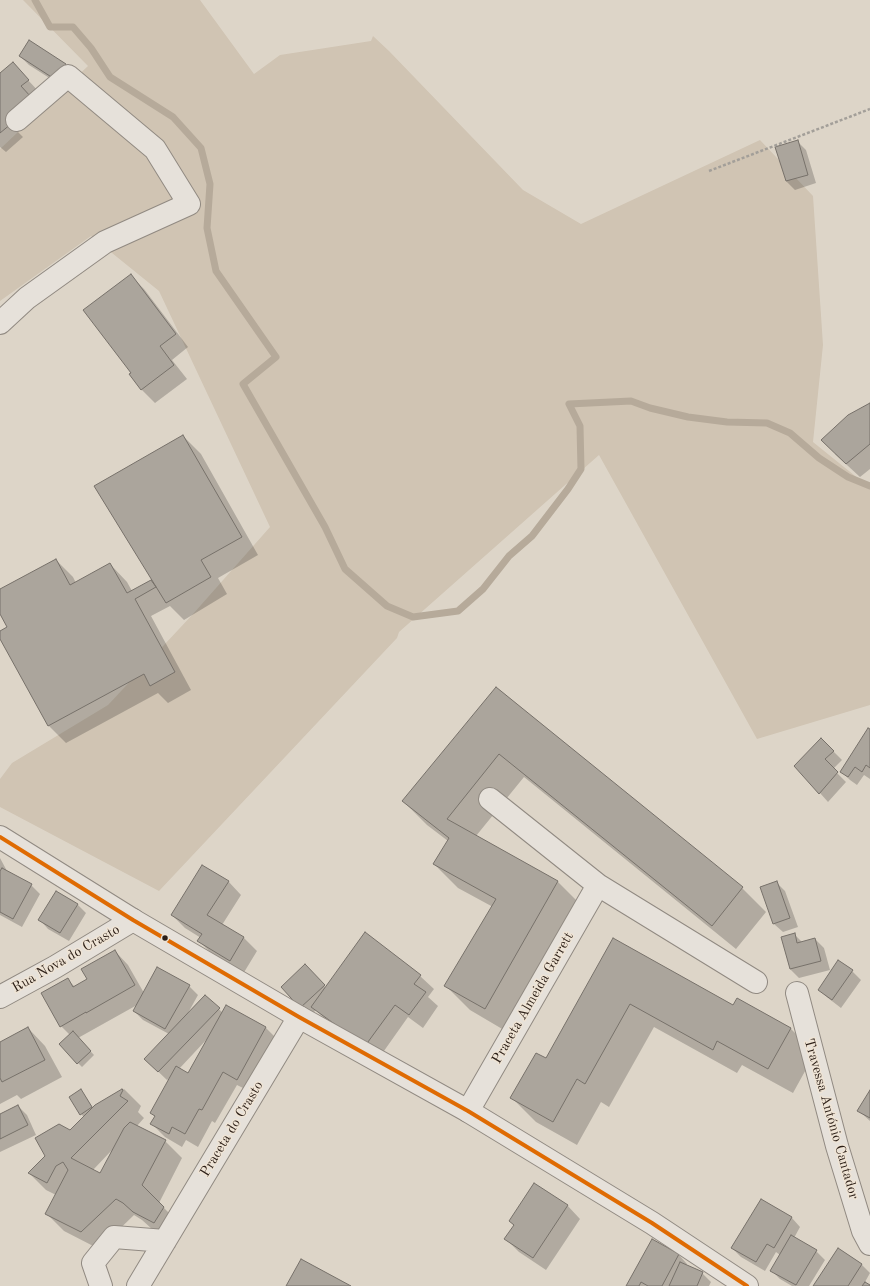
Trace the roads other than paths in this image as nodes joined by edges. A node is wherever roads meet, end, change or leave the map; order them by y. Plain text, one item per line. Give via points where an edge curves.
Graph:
1 (17, 120) dead end
2 (0, 323) edge
3 (490, 799) dead end
4 (0, 837) edge
5 (598, 885) junction
6 (132, 920) junction
7 (756, 982) dead end
8 (797, 993) dead end
9 (0, 997) edge
10 (300, 1017) junction
11 (468, 1111) junction
12 (165, 1241) junction
13 (870, 1244) edge
14 (101, 1286) edge
15 (138, 1286) edge
16 (747, 1286) edge

1 - 2 street via 68,76 155,149 189,204 105,242 27,298
3 - 5 street
4 - 6 street
5 - 7 street
5 - 11 street, Praceta Almeida Garrett
6 - 9 street, Rua Nova do Crasto
6 - 10 street
8 - 13 street, Travessa António Cantador via 837,1146
10 - 11 street
10 - 12 street, Praceta do Crasto
11 - 16 street via 652,1223
12 - 14 street via 114,1237 92,1262
12 - 15 street, Praceta do Crasto

